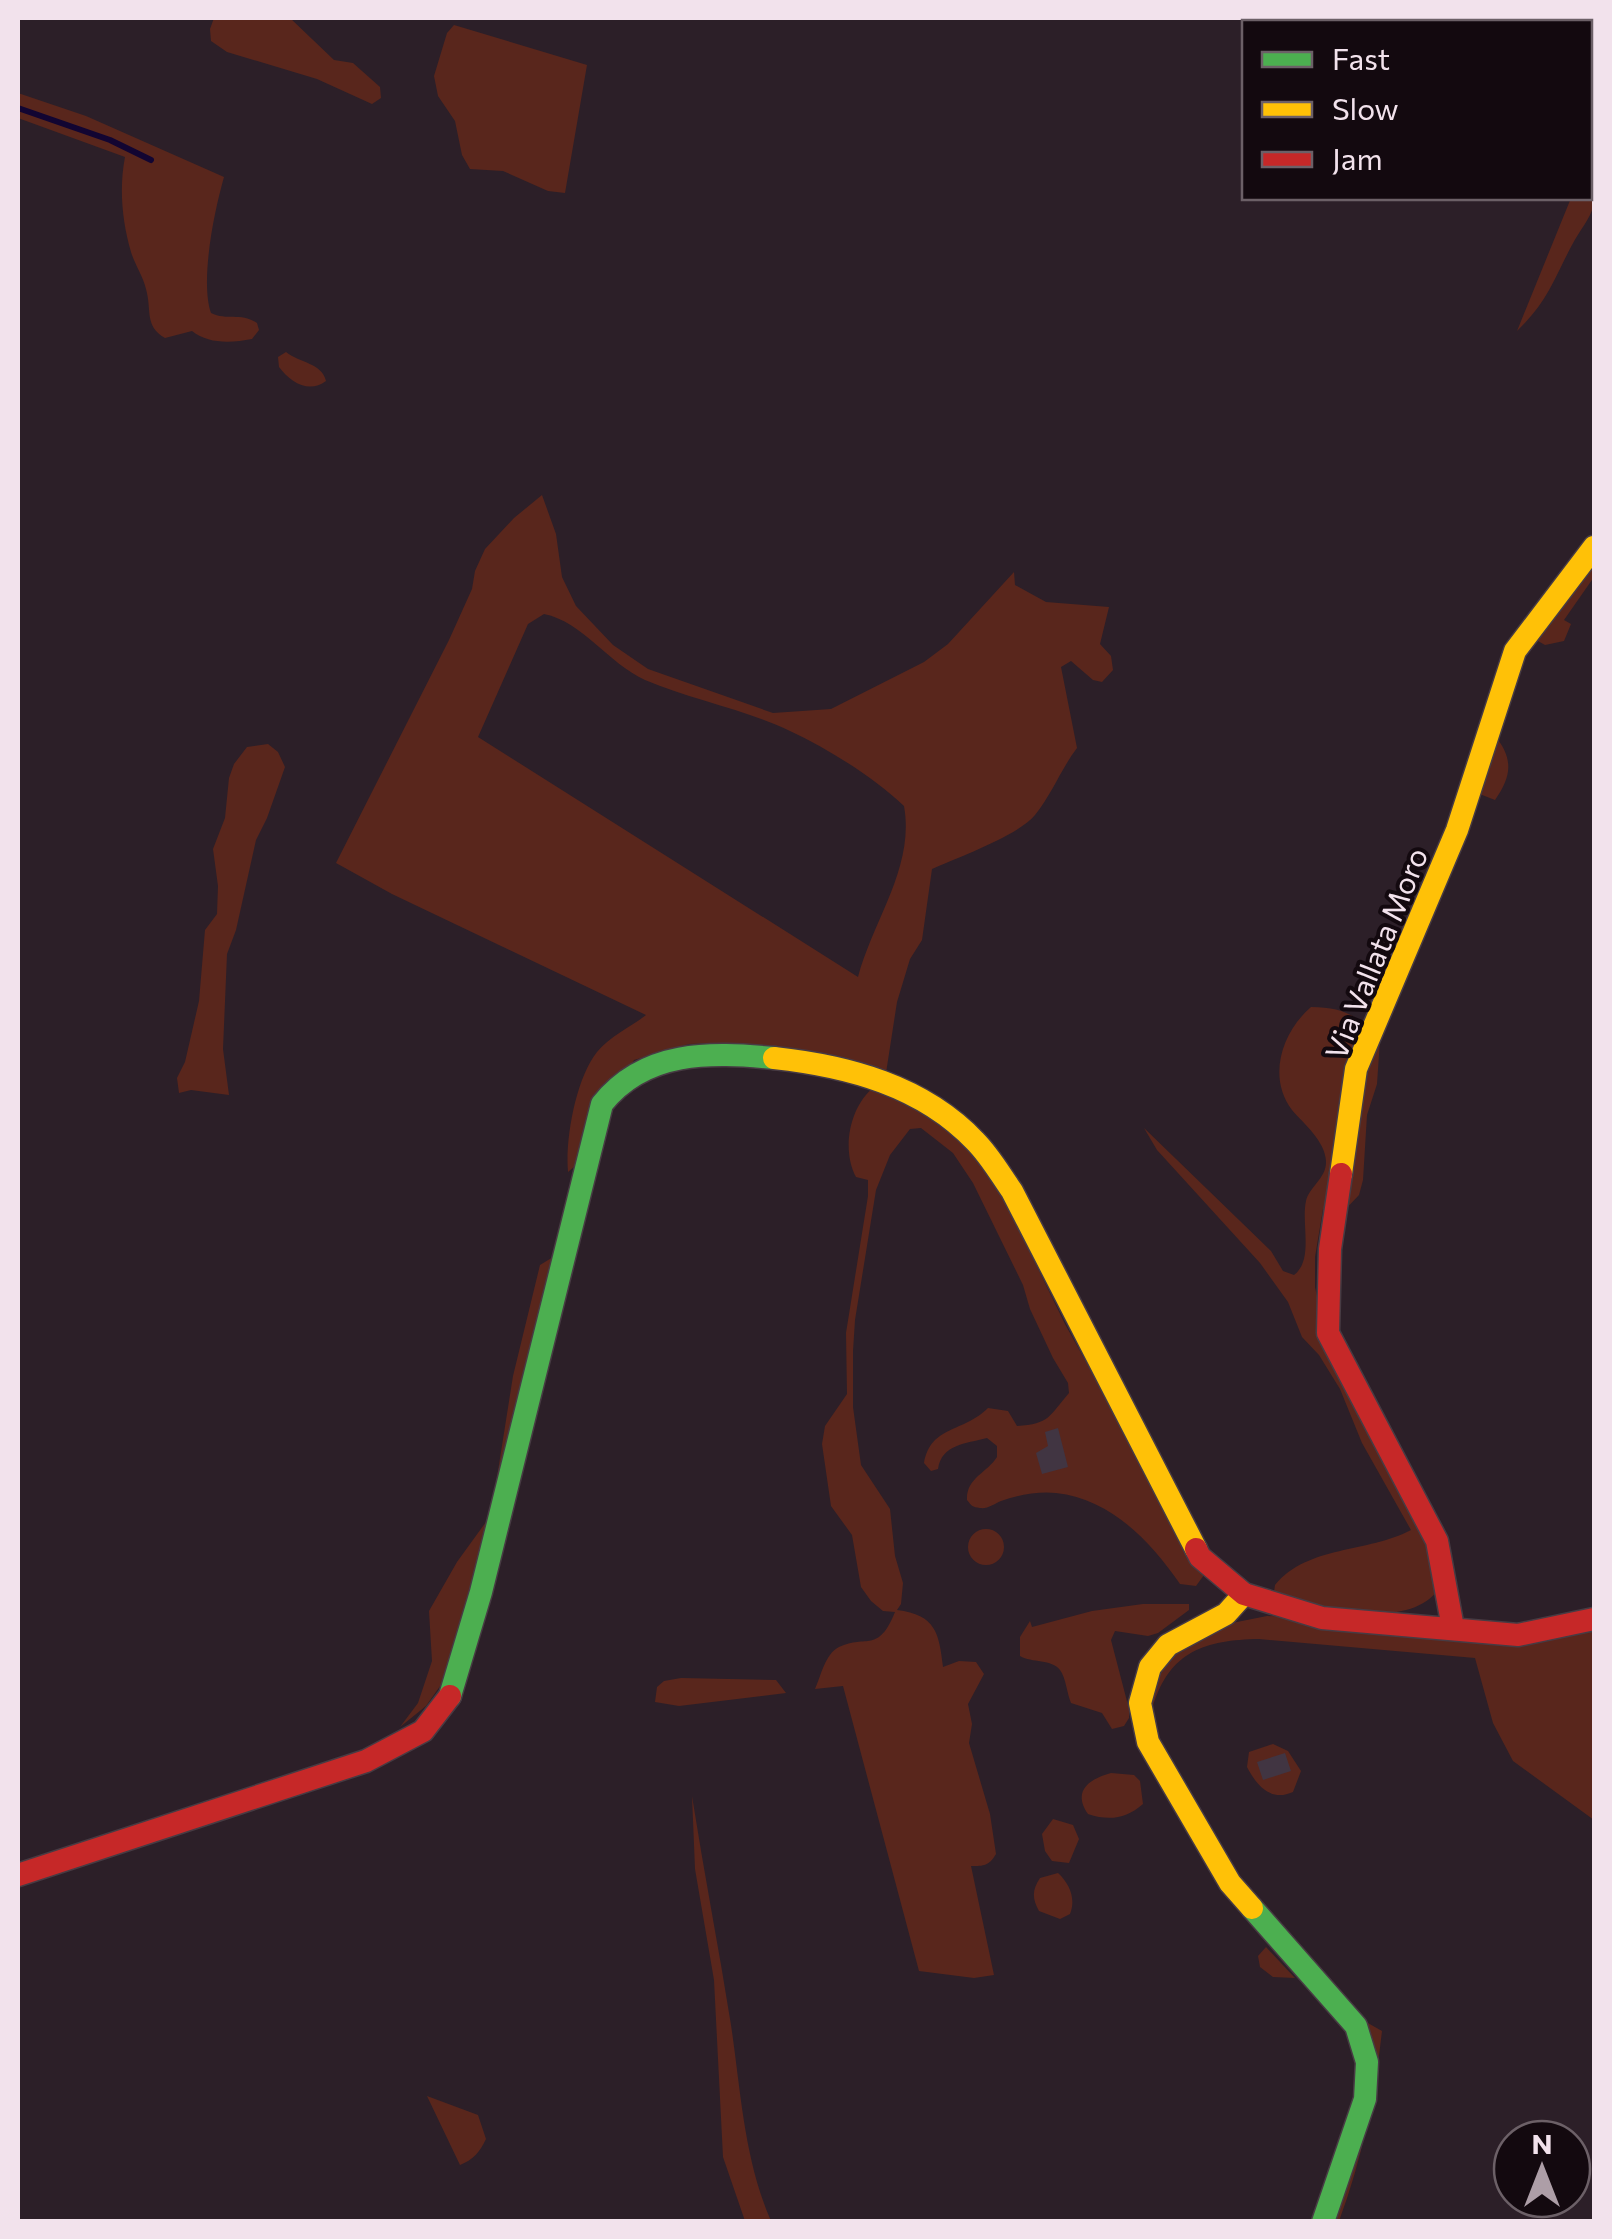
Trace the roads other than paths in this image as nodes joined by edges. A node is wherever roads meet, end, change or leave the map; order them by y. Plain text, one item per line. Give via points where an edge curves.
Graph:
1 (1594, 547) edge
2 (1244, 1594) junction
3 (1594, 1619) edge
4 (1452, 1628) junction
5 (18, 1875) edge
6 (1323, 2222) edge

1 - 4 street, Via Vallata Moro via 1515,650 1458,830 1356,1069 1330,1249 1328,1333 1436,1541
2 - 4 street via 1322,1618
2 - 5 street via 1200,1556 1012,1191 976,1141 914,1094 867,1077 778,1058 703,1054 656,1062 620,1081 602,1104 482,1592 453,1692 433,1718 366,1761
2 - 6 street via 1226,1614 1168,1645 1150,1666 1140,1703 1148,1742 1230,1883 1356,2026 1368,2062 1364,2099
3 - 4 street via 1518,1635

